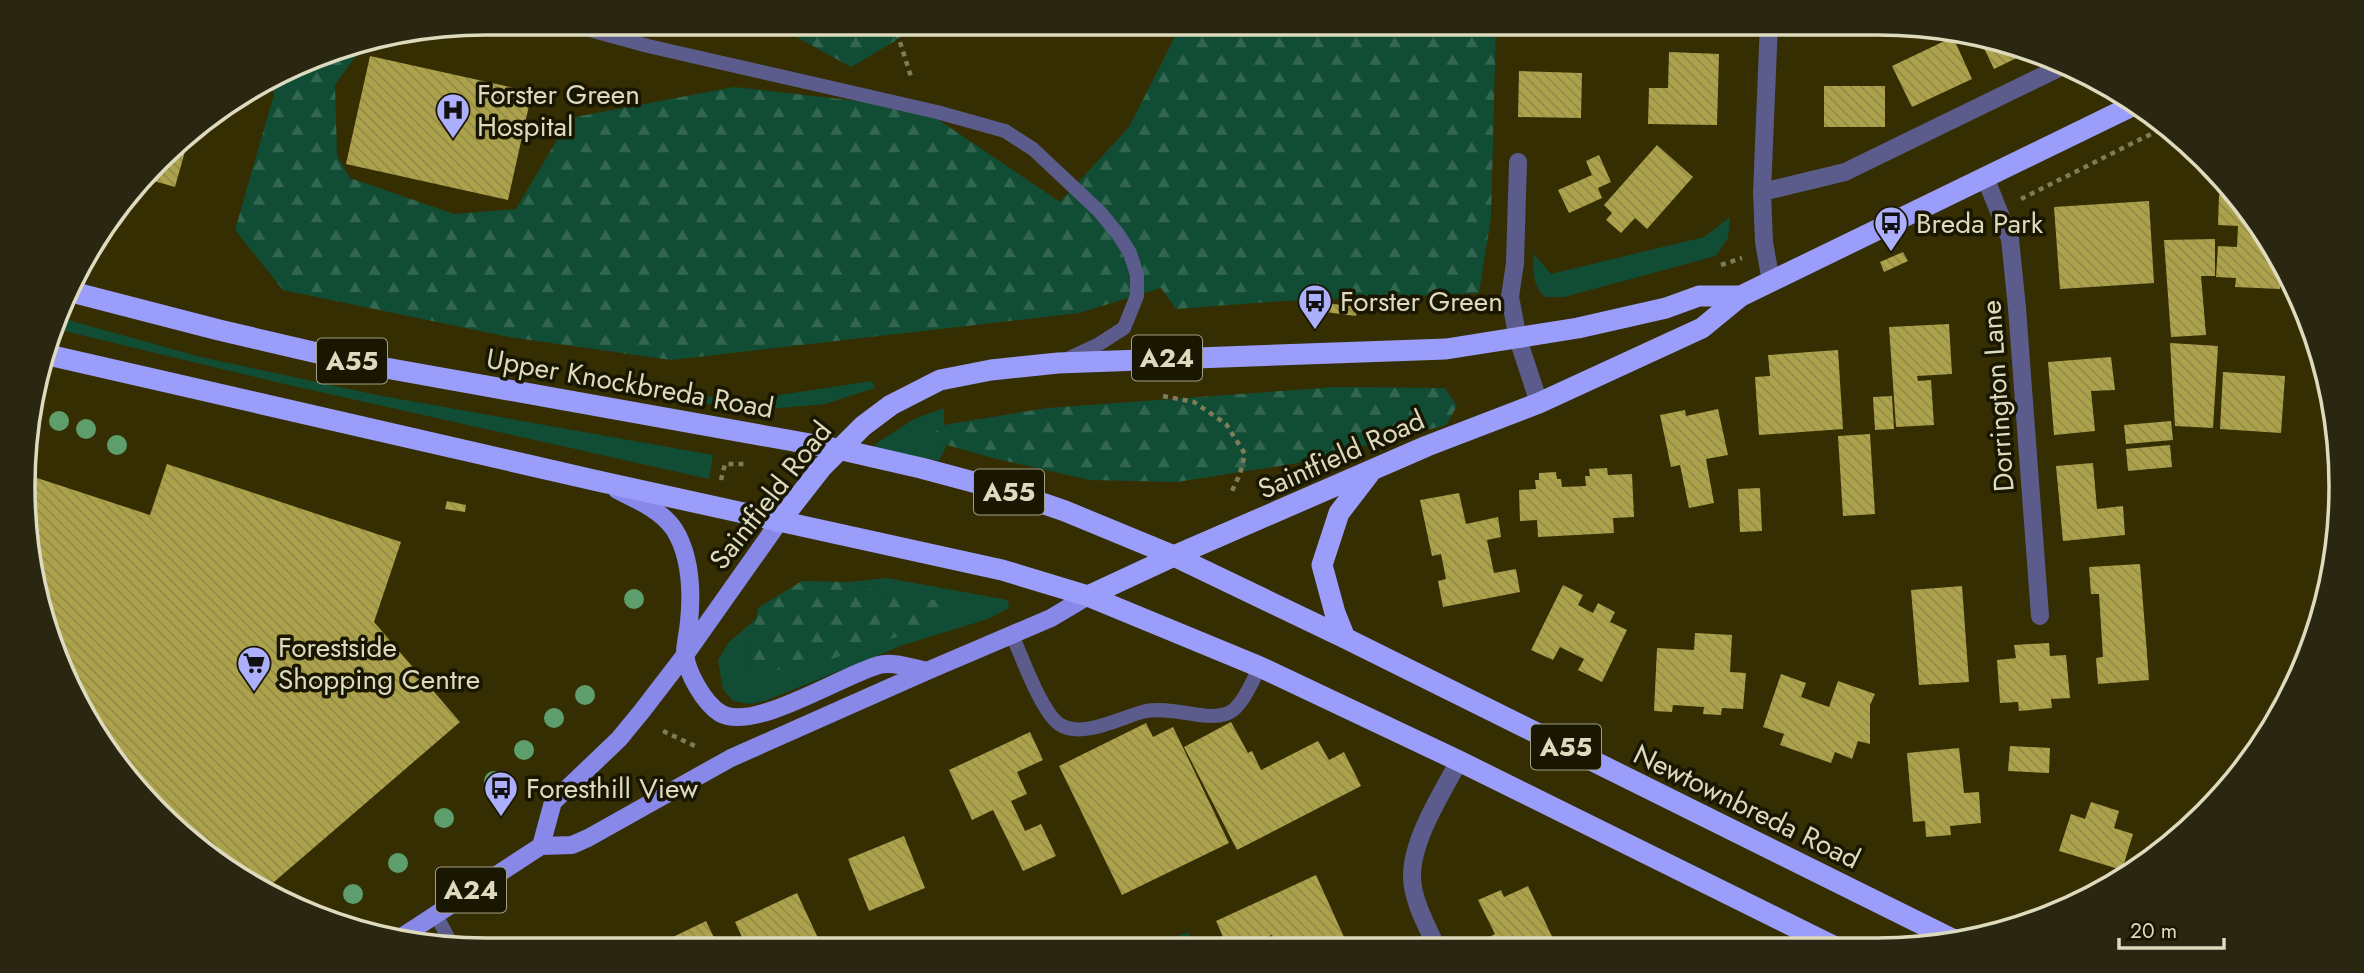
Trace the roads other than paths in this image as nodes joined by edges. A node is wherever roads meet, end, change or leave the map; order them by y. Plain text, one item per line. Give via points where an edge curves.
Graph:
1 (608, 35) edge
2 (1769, 35) edge
3 (2053, 71) edge
4 (2125, 109) edge
5 (1518, 162) dead end
6 (1985, 177) junction
7 (1762, 192) junction
8 (1771, 282) junction
9 (79, 294) edge
10 (1741, 296) junction
11 (1518, 339) junction
12 (54, 356) edge
13 (1058, 363) junction
14 (1539, 403) junction
15 (838, 449) junction
16 (1371, 472) junction
17 (598, 481) junction
18 (779, 522) junction
19 (1174, 556) junction
20 (1088, 596) junction
21 (2040, 616) dead end
22 (1012, 635) junction
23 (1345, 638) junction
24 (685, 655) junction
25 (1260, 667) junction
26 (927, 670) junction
27 (1459, 761) junction
28 (541, 846) junction
29 (435, 913) junction
30 (410, 931) edge
31 (1940, 933) edge
32 (447, 936) edge
33 (1433, 938) edge
34 (1817, 938) edge

1 - 13 lane via 921,108 1005,131 1034,149 1118,234 1137,275 1137,296 1124,328
2 - 7 street
3 - 7 street via 1845,172
4 - 6 highway, Saintfield Road / A24
5 - 11 street via 1510,297
6 - 8 highway, Saintfield Road / A24
6 - 21 street, Dorrington Lane via 2010,239
7 - 8 street
8 - 10 highway, Saintfield Road / A24
9 - 15 highway, Upper Knockbreda Road / A55 via 369,365
10 - 11 highway, Saintfield Road / A24 via 1699,296
10 - 14 highway, Saintfield Road / A24 via 1702,328
11 - 13 highway, Saintfield Road / A24 via 1383,353
11 - 14 street
12 - 17 highway, A55
13 - 15 highway, Saintfield Road / A24 via 940,380 891,405
14 - 16 highway, Saintfield Road / A24
15 - 18 highway, Saintfield Road / A24
15 - 19 highway, Upper Knockbreda Road / A55 via 1007,491
16 - 19 highway, Saintfield Road / A24
16 - 23 highway via 1339,513 1322,565
17 - 18 highway, A55
17 - 24 main road via 649,506 673,528 688,570 691,603
18 - 20 highway, A55 via 1002,570
18 - 24 main road, Saintfield Road / A24
19 - 20 highway, Saintfield Road / A24
19 - 23 highway, Newtownbreda Road / A55
20 - 22 main road, Saintfield Road / A24
20 - 25 highway, A55
22 - 25 lane via 1049,715 1061,726 1080,729 1149,710 1229,714
22 - 26 main road, Saintfield Road / A24
23 - 31 highway, Newtownbreda Road / A55
24 - 26 main road, A24 via 707,703 721,714 741,718 765,713 882,664
24 - 28 main road, Saintfield Road / A24 via 619,738 553,802
25 - 27 highway, A55
26 - 28 main road, Saintfield Road / A24 via 721,763 588,838 572,845
27 - 33 street via 1427,822 1412,876
27 - 34 highway, A55
28 - 29 main road, Saintfield Road / A24
29 - 30 main road, Saintfield Road / A24
29 - 32 lane

